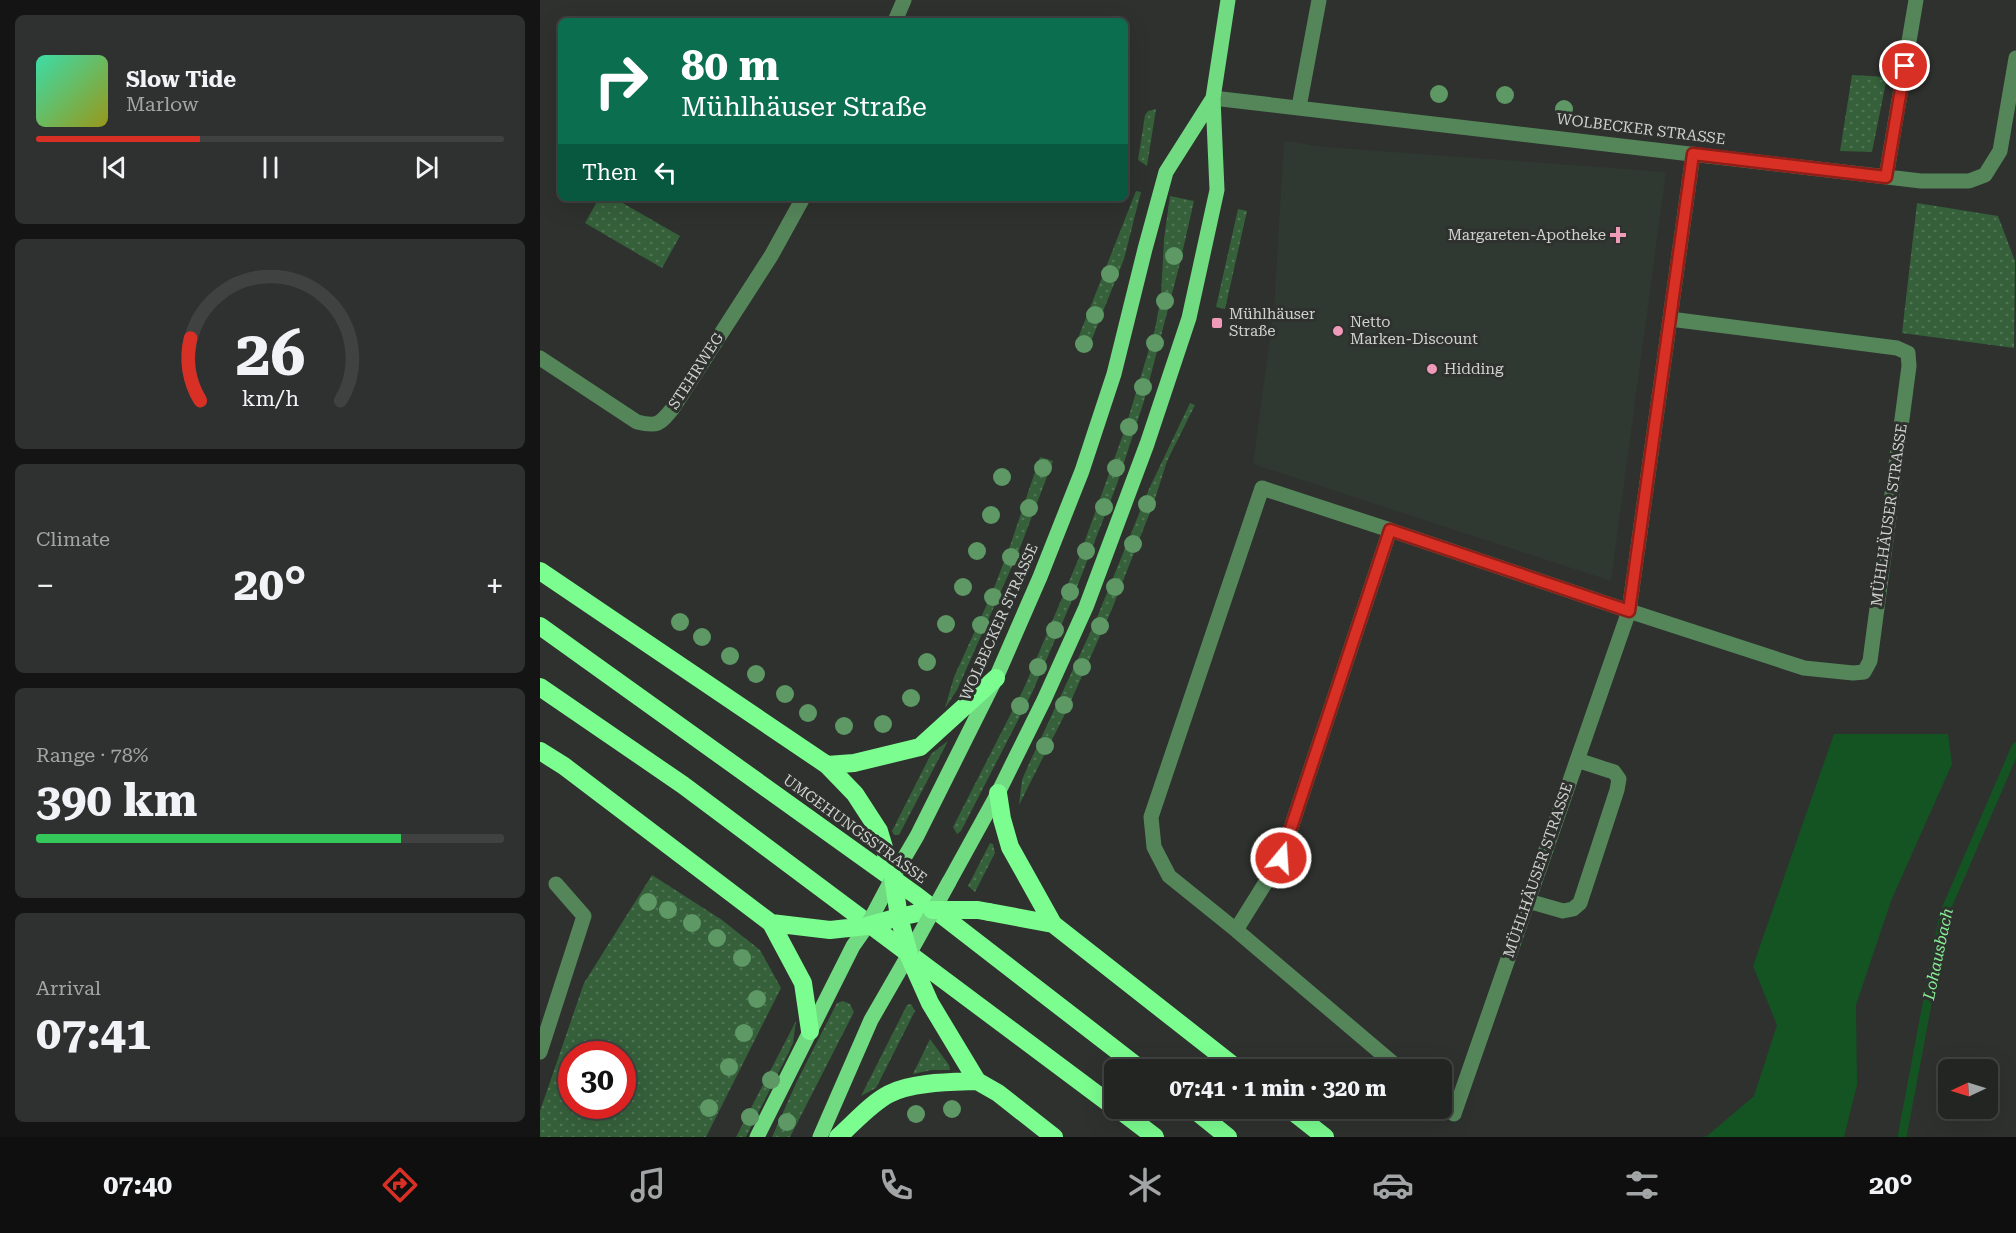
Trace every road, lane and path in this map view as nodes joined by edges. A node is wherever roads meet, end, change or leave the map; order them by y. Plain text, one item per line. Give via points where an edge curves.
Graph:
1 (904, 0) edge
2 (1228, 0) edge
3 (1319, 0) edge
4 (1916, 0) edge
5 (897, 18) edge
6 (2016, 58) edge
7 (1213, 98) junction
8 (1299, 107) junction
9 (1693, 154) junction
10 (1886, 177) junction
11 (801, 201) edge
12 (1670, 319) junction
13 (540, 358) edge
14 (1390, 530) junction
15 (540, 571) edge
16 (1629, 611) junction
17 (540, 626) edge
18 (996, 678) junction
19 (540, 687) edge
20 (540, 751) edge
21 (1577, 760) junction
22 (827, 765) junction
23 (998, 793) junction
24 (893, 877) junction
25 (556, 884) dead end
26 (1528, 900) junction
27 (932, 910) junction
28 (899, 917) junction
29 (771, 923) junction
30 (1053, 924) junction
31 (867, 926) junction
32 (1236, 930) junction
33 (909, 954) junction
34 (810, 1031) junction
35 (540, 1052) edge
36 (1128, 1059) edge
37 (1225, 1059) edge
38 (1388, 1059) edge
39 (977, 1081) junction
40 (1104, 1099) edge
41 (1452, 1112) edge
42 (1131, 1119) edge
43 (1206, 1119) edge
44 (1302, 1119) edge
45 (757, 1137) edge
46 (820, 1137) edge
47 (838, 1137) edge
48 (1054, 1137) edge
49 (1155, 1137) edge
50 (1228, 1137) edge
51 (1325, 1137) edge

1 - 5 street
2 - 7 main road, WOLBECKER STRASSE
3 - 8 street
4 - 10 street
6 - 10 street, WOLBECKER STRASSE via 2000,150 1985,175 1969,181 1947,182
7 - 8 street, WOLBECKER STRASSE
7 - 18 main road, WOLBECKER STRASSE via 1166,172 1114,374 1082,471
7 - 23 main road, WOLBECKER STRASSE via 1217,190 1189,318 1086,607
8 - 9 street, WOLBECKER STRASSE
9 - 10 street, WOLBECKER STRASSE
9 - 12 street, MÜHLHÄUSER STRASSE
11 - 13 street, STEHRWEG via 771,256 662,422 652,426 637,422
12 - 16 street, MÜHLHÄUSER STRASSE
12 - 16 street, MÜHLHÄUSER STRASSE via 1897,348 1908,353 1870,661 1864,672 1804,668
14 - 16 street, MÜHLHÄUSER STRASSE
14 - 32 street via 1281,858
14 - 32 street, MÜHLHÄUSER STRASSE via 1262,488 1151,817 1154,847 1169,876
15 - 22 highway
16 - 21 street, MÜHLHÄUSER STRASSE
17 - 36 highway, UMGEHUNGSSTRASSE via 917,896
18 - 22 highway via 920,747 854,764
18 - 24 main road, WOLBECKER STRASSE
19 - 40 highway via 683,785
20 - 29 highway
21 - 26 street, MÜHLHÄUSER STRASSE
21 - 26 street via 1614,772 1619,779 1580,903 1563,911
22 - 24 highway via 855,794 879,831
23 - 27 main road, WOLBECKER STRASSE, bridge
23 - 30 highway via 1010,847
24 - 28 highway, bridge
24 - 31 main road, WOLBECKER STRASSE, bridge
25 - 35 street via 585,916
26 - 41 street, MÜHLHÄUSER STRASSE
27 - 28 highway
27 - 30 highway, bridge via 989,912
27 - 33 main road, WOLBECKER STRASSE, bridge
28 - 31 highway, bridge
28 - 33 highway, bridge
29 - 31 highway via 830,930
29 - 34 highway via 803,983
30 - 37 highway
31 - 34 main road, WOLBECKER STRASSE
32 - 38 street, MÜHLHÄUSER STRASSE
33 - 39 highway via 930,1003
33 - 46 main road, WOLBECKER STRASSE via 871,1020
34 - 45 main road, WOLBECKER STRASSE
39 - 47 highway via 932,1083 889,1094
39 - 48 highway
42 - 49 highway
43 - 50 highway
44 - 51 highway

